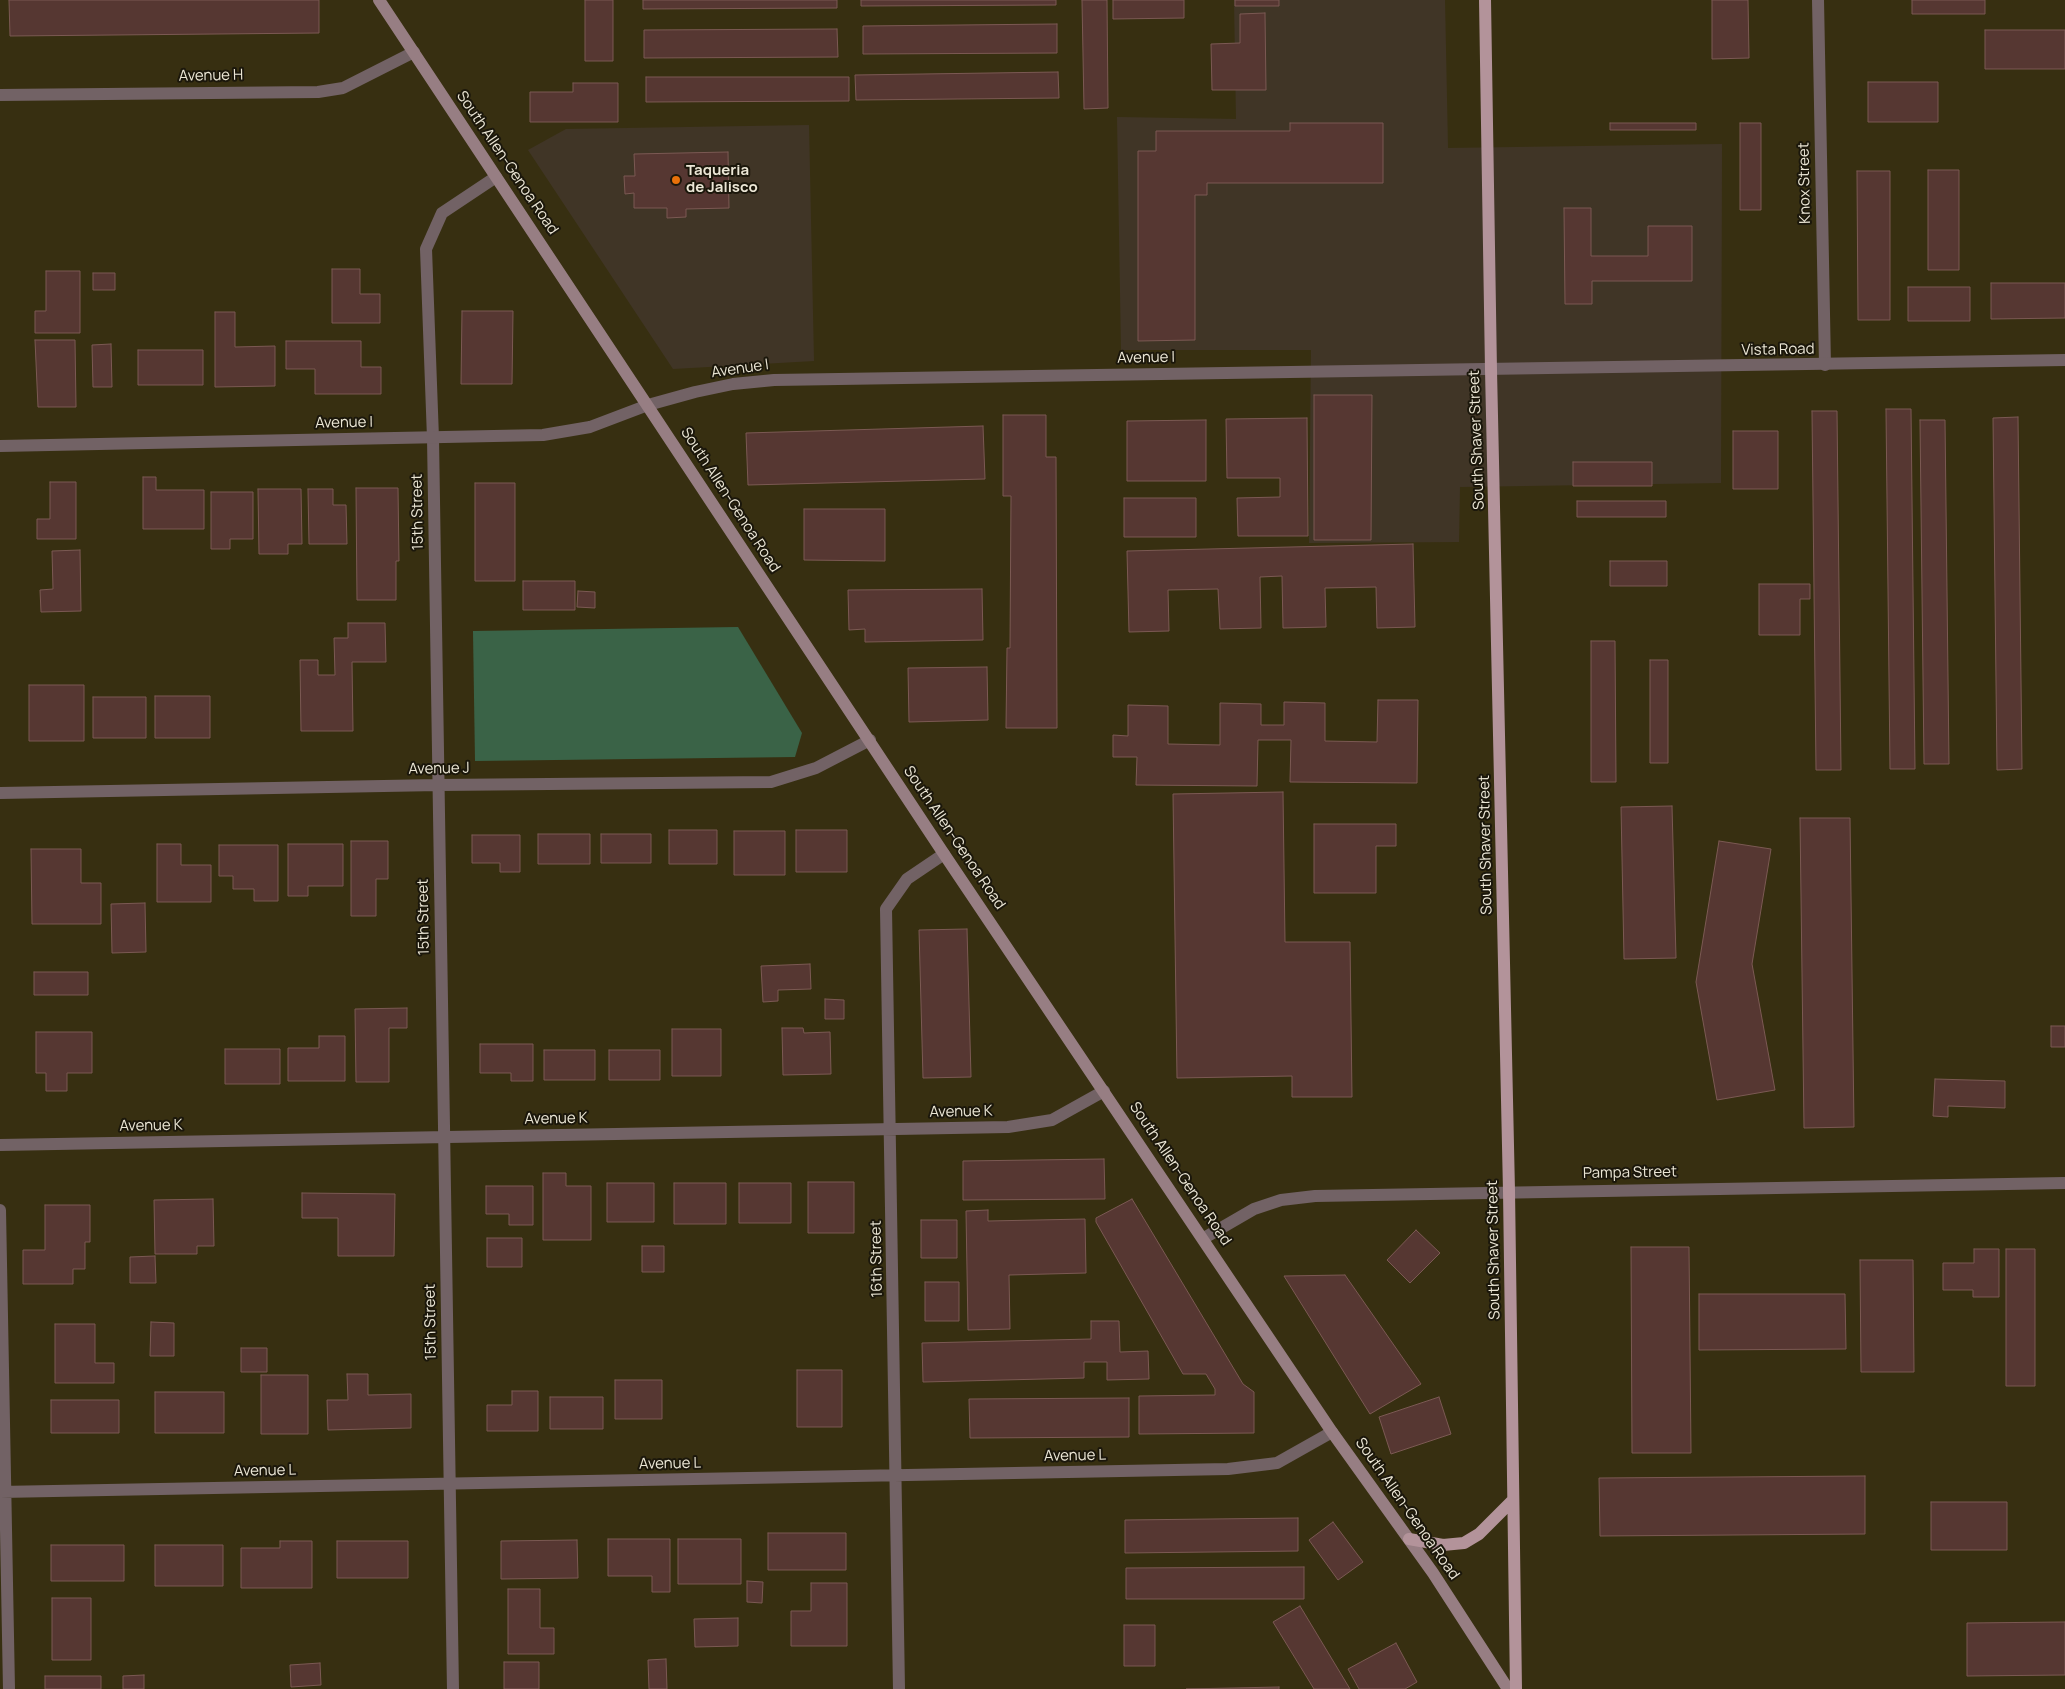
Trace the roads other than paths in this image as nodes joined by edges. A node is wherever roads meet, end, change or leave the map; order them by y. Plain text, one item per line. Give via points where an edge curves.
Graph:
1 (379, 0) edge
2 (1485, 0) edge
3 (1818, 0) edge
4 (414, 52) junction
5 (0, 94) edge
6 (496, 177) junction
7 (2065, 360) edge
8 (1825, 365) junction
9 (1491, 370) junction
10 (648, 405) junction
11 (433, 438) junction
12 (0, 446) edge
13 (870, 740) junction
14 (438, 784) junction
15 (0, 793) edge
16 (944, 854) junction
17 (1104, 1091) junction
18 (890, 1129) junction
19 (444, 1137) junction
20 (0, 1145) edge
21 (2065, 1183) edge
22 (1509, 1191) junction
23 (0, 1210) edge
24 (1204, 1238) junction
25 (1332, 1432) junction
26 (895, 1476) junction
27 (450, 1484) junction
28 (3, 1492) edge
29 (1513, 1500) junction
30 (1409, 1539) junction
31 (9, 1689) edge
32 (453, 1689) edge
33 (899, 1689) edge
34 (1508, 1689) edge
35 (1516, 1689) edge

1 - 4 main road, South Allen-Genoa Road
2 - 9 main road, South Shaver Street
3 - 8 street, Knox Street
4 - 5 street, Avenue H via 343,88 318,92
4 - 6 main road, South Allen-Genoa Road
6 - 10 main road, South Allen-Genoa Road
6 - 11 street, 15th Street via 442,213 426,249
7 - 8 street, Vista Road
8 - 9 street, Vista Road
9 - 10 street, Avenue I via 774,380 733,384
9 - 22 main road, South Shaver Street
10 - 11 street, Avenue I via 590,427 543,435
10 - 13 main road, South Allen-Genoa Road
11 - 12 street, Avenue I
11 - 14 street, 15th Street
13 - 14 street, Avenue J via 816,768 771,782
13 - 16 main road, South Allen-Genoa Road
14 - 15 street, Avenue J
14 - 19 street, 15th Street
16 - 17 main road, South Allen-Genoa Road
16 - 18 street, 16th Street via 907,879 886,910
17 - 18 street, Avenue K via 1052,1120 1008,1127
17 - 24 main road, South Allen-Genoa Road
18 - 19 street, Avenue K
18 - 26 street, 16th Street
19 - 20 street, Avenue K
19 - 27 street, 15th Street
21 - 22 street, Pampa Street
22 - 24 street, Pampa Street via 1281,1200 1254,1209
22 - 29 main road, South Shaver Street
23 - 28 street
24 - 25 main road, South Allen-Genoa Road
25 - 26 street, Avenue L via 1277,1463 1228,1469
25 - 30 main road, South Allen-Genoa Road
26 - 27 street, Avenue L
26 - 33 street, 16th Street
27 - 28 street, Avenue L
27 - 32 street, 15th Street
28 - 31 street
29 - 30 main road via 1464,1543 1443,1545
29 - 35 main road, South Shaver Street
30 - 34 main road, South Allen-Genoa Road

